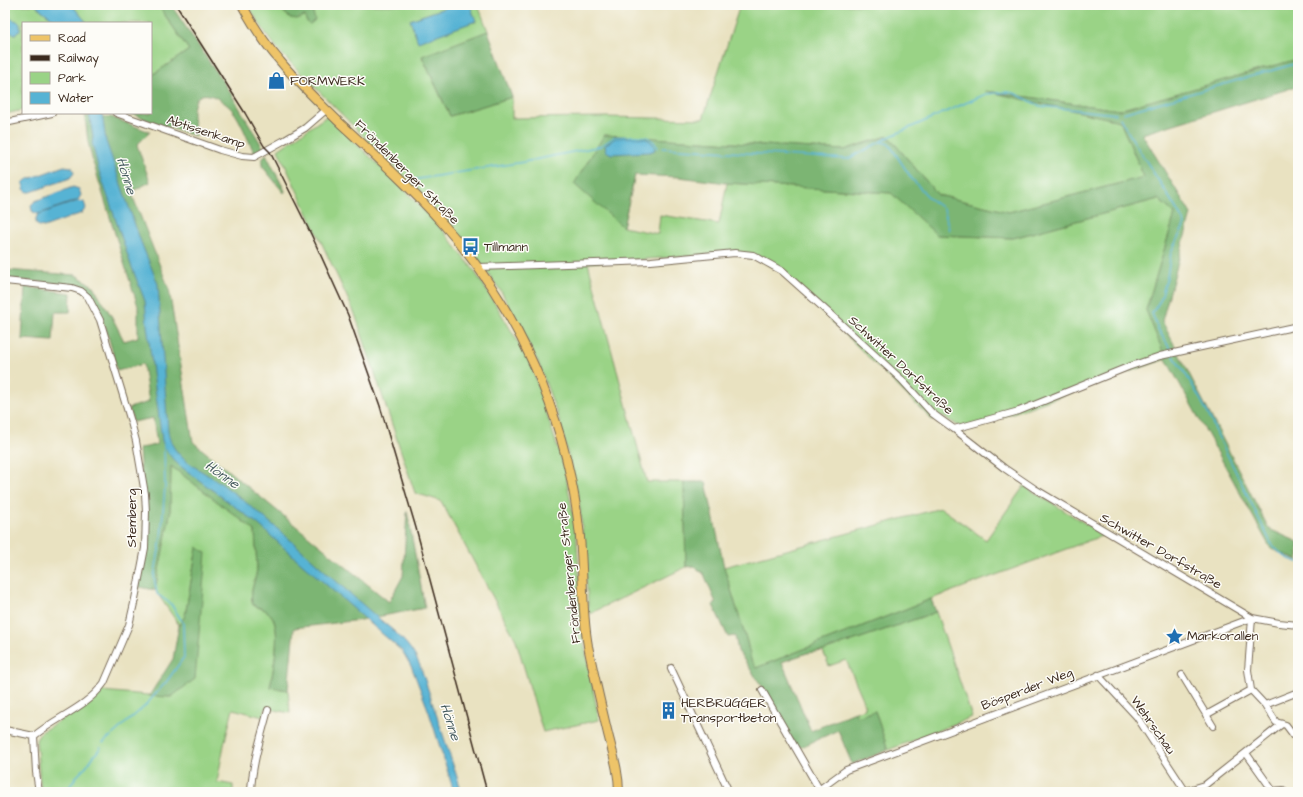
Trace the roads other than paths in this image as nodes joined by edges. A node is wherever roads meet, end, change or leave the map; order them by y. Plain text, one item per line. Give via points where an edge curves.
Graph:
1 (242, 5) edge
2 (326, 110) junction
3 (47, 114) edge
4 (119, 114) edge
5 (5, 123) edge
6 (478, 267) junction
7 (5, 281) edge
8 (1298, 326) edge
9 (954, 429) junction
10 (1252, 618) junction
11 (1298, 625) edge
12 (671, 668) dead end
13 (1098, 674) junction
14 (1182, 675) dead end
15 (762, 690) dead end
16 (1251, 690) junction
17 (1298, 692) edge
18 (1265, 705) junction
19 (268, 710) dead end
20 (1206, 715) junction
21 (1282, 724) junction
22 (1213, 726) dead end
23 (5, 730) edge
24 (34, 736) junction
25 (1298, 741) edge
26 (1246, 753) junction
27 (1283, 790) dead end
28 (817, 791) edge
29 (39, 792) edge
30 (251, 792) edge
31 (619, 792) edge
32 (729, 792) edge
33 (1185, 792) edge

1 - 2 main road, Fröndenberger Straße via 280,62
2 - 4 street, Abtissenkamp via 301,130 254,157 220,150
2 - 6 main road, Fröndenberger Straße via 444,224
3 - 5 street
6 - 9 street, Schwitter Dorfstraße via 651,261 735,253 753,256 782,271 901,378 932,413
6 - 31 main road, Fröndenberger Straße via 505,309 535,368 555,419 568,468 579,529 588,642 619,778
7 - 24 street, Stemberg via 72,288 88,297 100,320 131,422 146,512 145,548 129,625 104,683 80,707
8 - 9 street via 1169,354 1128,367 1019,411
9 - 10 street, Schwitter Dorfstraße via 1035,489
10 - 11 street, Schwitter Dorfstraße
10 - 13 street, Bösperder Weg
10 - 16 street via 1248,670
12 - 32 street
13 - 28 street, Bösperder Weg via 846,770
13 - 33 street, Wehrschau via 1137,717
14 - 20 street
15 - 28 street
16 - 18 street
16 - 20 street
17 - 18 street
18 - 21 street via 1276,722
19 - 30 street via 255,761
20 - 22 street
21 - 25 street via 1286,725
21 - 26 street
23 - 24 street
24 - 29 street
26 - 27 street via 1273,791
26 - 33 street via 1205,785

